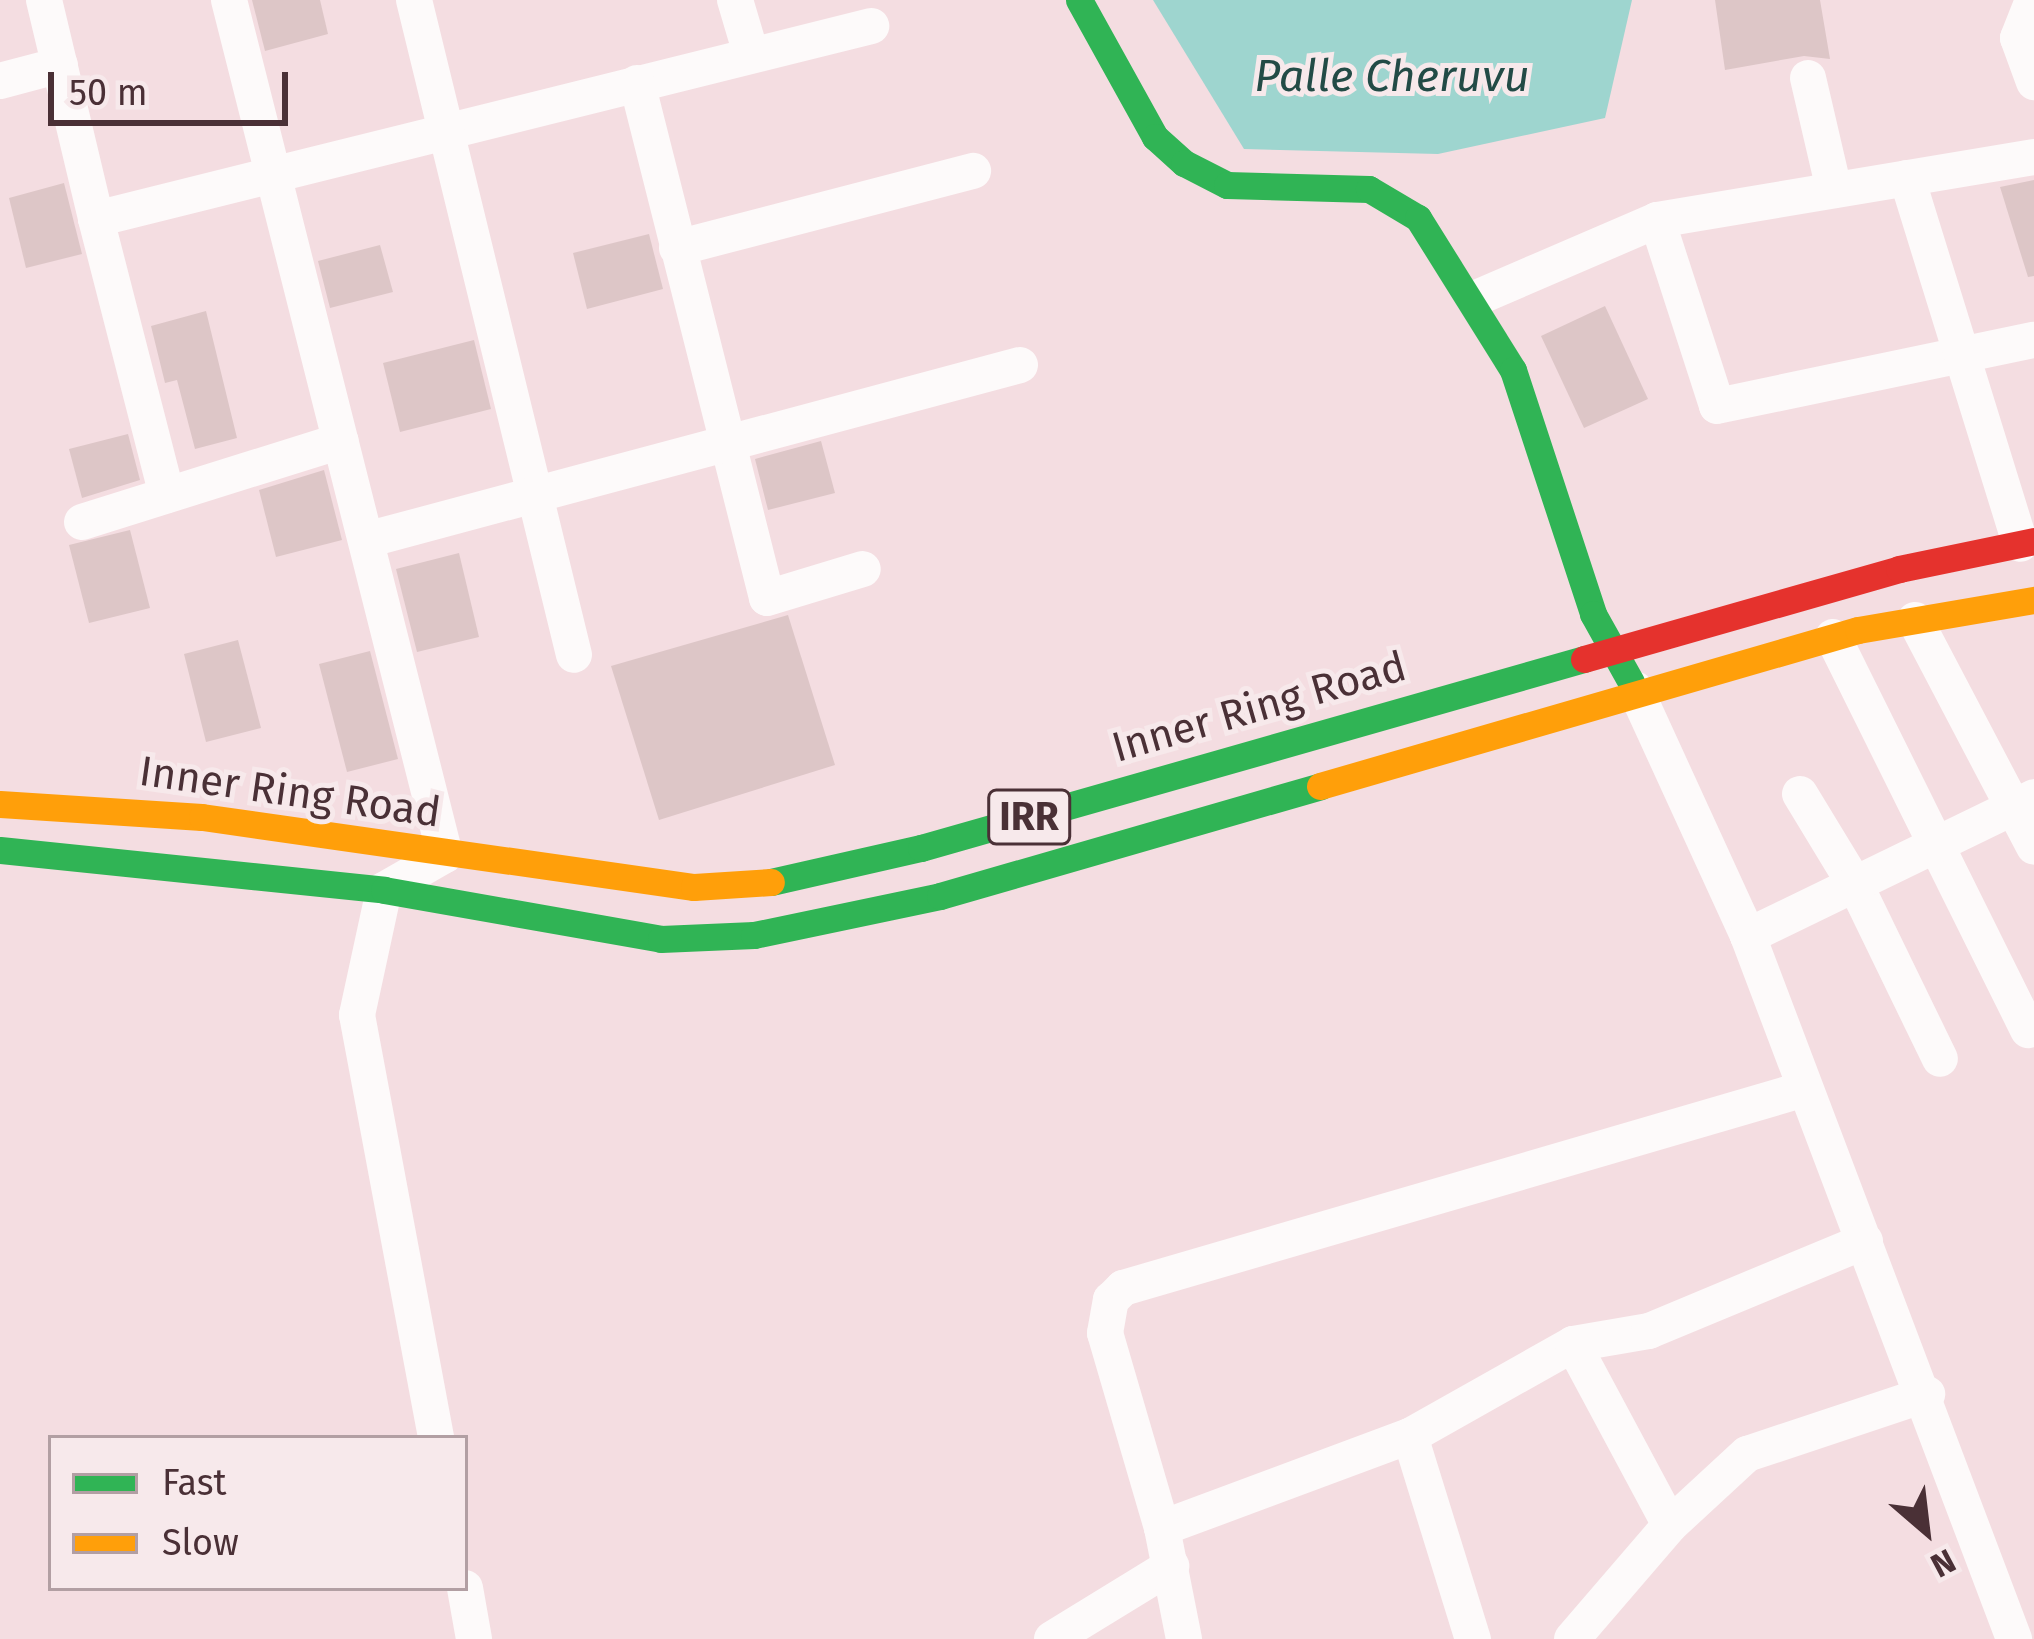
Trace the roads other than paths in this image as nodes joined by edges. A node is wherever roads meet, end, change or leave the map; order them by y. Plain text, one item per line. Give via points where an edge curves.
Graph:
1 (44, 0) edge
2 (229, 0) edge
3 (414, 0) edge
4 (735, 0) edge
5 (1079, 0) edge
6 (2033, 0) edge
7 (871, 26) dead end
8 (751, 54) junction
9 (60, 65) junction
10 (1808, 78) dead end
11 (0, 81) edge
12 (2034, 82) edge
13 (637, 83) junction
14 (450, 130) junction
15 (2034, 157) edge
16 (973, 170) dead end
17 (273, 174) junction
18 (1907, 178) junction
19 (1834, 190) junction
20 (96, 219) junction
21 (1658, 220) junction
22 (677, 248) junction
23 (1474, 298) junction
24 (2034, 340) edge
25 (1966, 349) junction
26 (1020, 364) dead end
27 (340, 442) junction
28 (725, 445) junction
29 (167, 495) junction
30 (540, 497) junction
31 (82, 521) dead end
32 (366, 540) junction
33 (2027, 543) edge
34 (863, 569) dead end
35 (2023, 602) edge
36 (1915, 620) junction
37 (1834, 637) junction
38 (2034, 643) edge
39 (1609, 650) junction
40 (574, 655) dead end
41 (1635, 689) junction
42 (1800, 794) dead end
43 (2, 796) edge
44 (2023, 801) edge
45 (1936, 847) junction
46 (2034, 848) edge
47 (3, 849) edge
48 (445, 855) junction
49 (1856, 886) junction
50 (384, 890) junction
51 (1748, 936) junction
52 (2028, 1030) dead end
53 (1940, 1059) dead end
54 (1805, 1089) junction
55 (1865, 1241) junction
56 (1573, 1344) junction
57 (1928, 1394) junction
58 (435, 1435) edge
59 (1410, 1436) junction
60 (1670, 1525) junction
61 (1162, 1528) junction
62 (1171, 1566) junction
63 (466, 1591) edge
64 (474, 1639) edge
65 (1052, 1639) edge
66 (1184, 1639) edge
67 (1473, 1639) edge
68 (1572, 1639) edge
69 (2014, 1639) edge

1 - 9 street
2 - 17 street
3 - 14 street
4 - 8 street
5 - 23 main road via 1155,137 1184,163 1227,185 1369,189 1418,218
6 - 12 street via 2018,38
7 - 8 street
8 - 13 street
9 - 11 street
9 - 20 street
10 - 19 street
13 - 14 street
13 - 22 street
14 - 17 street
14 - 30 street
15 - 18 street
16 - 22 street
17 - 20 street
17 - 27 street
18 - 19 street
18 - 25 street
19 - 21 street
20 - 29 street
21 - 23 street
21 - 25 street via 1718,406
22 - 28 street
23 - 39 main road via 1514,370
24 - 25 street
25 - 33 street
26 - 28 street
27 - 29 street
27 - 32 street
28 - 30 street
28 - 34 street via 767,598
29 - 31 street
30 - 32 street
30 - 40 street
32 - 48 street
33 - 39 main road, Inner Ring Road / IRR
35 - 36 main road, Inner Ring Road / IRR
35 - 38 street
36 - 37 main road, Inner Ring Road / IRR
36 - 44 street
37 - 41 main road, Inner Ring Road / IRR
37 - 45 street
39 - 41 main road
39 - 48 main road, Inner Ring Road / IRR via 921,848 772,882 694,887
41 - 50 main road, Inner Ring Road / IRR via 940,896 754,934 661,939
41 - 51 street
42 - 49 street
43 - 47 main road
43 - 48 main road, Inner Ring Road / IRR
44 - 45 street
44 - 46 street
45 - 49 street
45 - 52 street
47 - 50 main road, Inner Ring Road / IRR
48 - 50 street
49 - 51 street
49 - 53 street
50 - 58 street via 357,1015
51 - 54 street
54 - 55 street
54 - 61 street via 1123,1288 1111,1300 1105,1333
55 - 56 street via 1649,1330
55 - 57 street
56 - 59 street
56 - 60 street
57 - 60 street via 1747,1454
57 - 69 street
59 - 61 street
59 - 67 street
60 - 68 street
61 - 62 street
62 - 65 street
62 - 66 street
63 - 64 street

